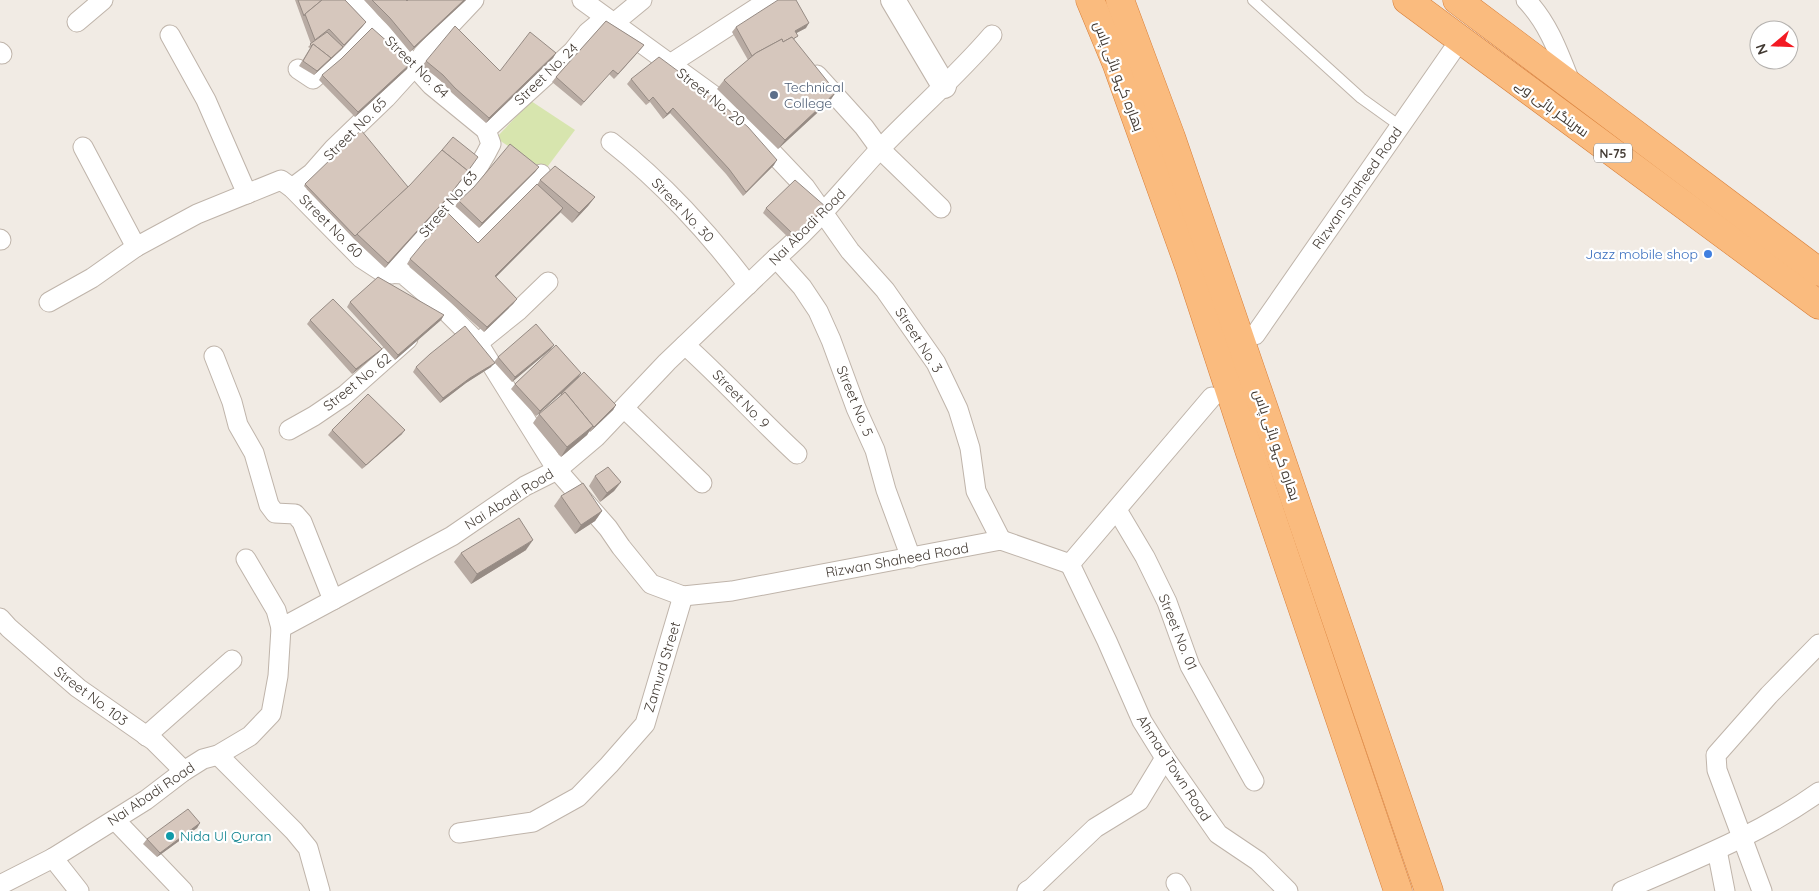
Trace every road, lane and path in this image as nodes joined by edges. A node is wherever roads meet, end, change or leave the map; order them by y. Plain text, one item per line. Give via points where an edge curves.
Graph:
1 (103, 0) edge
2 (352, 0) edge
3 (474, 0) edge
4 (582, 0) edge
5 (642, 0) edge
6 (769, 0) edge
7 (894, 0) edge
8 (1090, 0) edge
9 (1120, 0) edge
10 (1253, 0) edge
11 (1407, 0) edge
12 (1457, 0) edge
13 (1526, 0) edge
14 (1439, 9) edge
15 (610, 20) junction
16 (77, 22) dead end
17 (373, 24) junction
18 (170, 35) dead end
19 (992, 36) dead end
20 (1460, 40) junction
21 (670, 64) junction
22 (808, 65) edge
23 (414, 66) junction
24 (298, 69) dead end
25 (944, 86) junction
26 (1572, 86) junction
27 (1400, 126) junction
28 (486, 130) junction
29 (611, 142) dead end
30 (83, 147) dead end
31 (880, 149) junction
32 (542, 174) dead end
33 (292, 188) junction
34 (247, 194) junction
35 (447, 207) junction
36 (941, 208) dead end
37 (824, 213) junction
38 (136, 247) junction
39 (776, 258) junction
40 (1819, 272) edge
41 (392, 274) junction
42 (548, 282) dead end
43 (748, 285) junction
44 (49, 302) dead end
45 (1819, 305) edge
46 (432, 318) junction
47 (1255, 335) dead end
48 (478, 343) junction
49 (685, 345) junction
50 (214, 356) dead end
51 (1212, 397) dead end
52 (624, 408) junction
53 (289, 430) dead end
54 (797, 454) dead end
55 (557, 470) junction
56 (702, 483) dead end
57 (1117, 510) junction
58 (1001, 540) junction
59 (911, 558) junction
60 (246, 559) dead end
61 (1070, 564) junction
62 (683, 596) junction
63 (333, 600) junction
64 (0, 618) edge
65 (281, 628) junction
66 (1819, 644) edge
67 (232, 660) dead end
68 (146, 736) junction
69 (218, 755) junction
70 (1165, 758) junction
71 (184, 771) junction
72 (1254, 781) dead end
73 (1819, 792) edge
74 (114, 820) junction
75 (460, 833) dead end
76 (1743, 838) junction
77 (1717, 850) junction
78 (53, 858) junction
79 (0, 885) edge
80 (79, 891) edge
81 (183, 891) edge
82 (320, 891) edge
83 (1027, 891) edge
84 (1288, 891) edge
85 (1398, 891) edge
86 (1429, 891) edge
87 (1622, 891) edge
88 (1725, 891) edge
89 (1762, 891) edge

1 - 16 street
2 - 17 street, Street No. 64
3 - 23 street, Street No. 65
4 - 15 street, Street No. 20
5 - 15 street, Street No. 24
6 - 21 street
7 - 25 street
8 - 85 highway, بھارہ کہو بائی پاس via 1117,65 1188,266
9 - 86 highway, بھارہ کہو بائی پاس via 1212,256
10 - 27 lane via 1361,98
11 - 14 highway, سرینگر ہائی وے / N-75
12 - 26 highway, سرینگر ہائی وے / N-75
13 - 26 street via 1537,11 1549,32
14 - 20 highway, سرینگر ہائی وے / N-75
15 - 21 street, Street No. 20
15 - 28 street, Street No. 24 via 588,32 572,51
17 - 23 street, Street No. 64
17 - 24 street via 313,79
18 - 34 street via 206,100
19 - 25 street, Nai Abadi Road
20 - 27 street, Rizwan Shaheed Road
20 - 45 highway, سرینگر ہائی وے / N-75
21 - 37 street, Street No. 20 via 748,127 805,187
22 - 31 street
23 - 28 street, Street No. 64 via 431,85
23 - 33 street, Street No. 65 via 312,172
25 - 31 street, Nai Abadi Road
26 - 40 highway, سرینگر ہائی وے / N-75
27 - 47 street, Rizwan Shaheed Road
28 - 35 street, Street No. 63 via 492,144
29 - 43 street, Street No. 30 via 698,224
30 - 38 street
31 - 36 street
31 - 37 street, Nai Abadi Road
32 - 35 street via 480,234
33 - 34 street, Street No. 60 via 281,180
33 - 41 street, Street No. 60 via 361,258 384,273
34 - 38 street, Street No. 60 via 197,214
35 - 41 street, Street No. 63
37 - 39 street, Nai Abadi Road
37 - 58 street, Street No. 3 via 850,251 885,290 936,363 958,409 970,448 976,490
38 - 44 street, Street No. 60 via 92,278
39 - 43 street, Nai Abadi Road
39 - 59 street, Street No. 5 via 818,311 875,450
41 - 46 street, Street No. 60 via 403,274
42 - 48 street
43 - 49 street, Nai Abadi Road
46 - 48 street, Street No. 60
46 - 53 street, Street No. 62 via 344,395
48 - 55 street, Street No. 60
49 - 52 street, Nai Abadi Road
49 - 54 street, Street No. 9
50 - 63 street via 238,424 254,453 269,505 275,513 295,514 302,522
51 - 57 street
52 - 55 street, Nai Abadi Road
52 - 56 street
55 - 62 street, Rizwan Shaheed Road via 652,584
55 - 63 street, Nai Abadi Road via 525,486 452,536
57 - 61 street
57 - 72 street, Street No. 01 via 1167,602 1190,666
58 - 59 street, Rizwan Shaheed Road
58 - 61 street
59 - 62 street, Rizwan Shaheed Road via 732,591
60 - 65 street via 276,610
61 - 70 street, Ahmad Town Road via 1142,721
62 - 75 street, Zamurd Street via 645,724 609,765 578,797 533,822
63 - 65 street, Nai Abadi Road
64 - 68 street, Street No. 103 via 78,688
65 - 69 street, Nai Abadi Road via 278,676 271,714 250,736
66 - 76 street via 1716,755 1717,770
67 - 68 street
68 - 71 street, Street No. 103
69 - 71 street, Nai Abadi Road via 203,759
69 - 82 street via 308,848
70 - 83 street via 1139,801 1095,828
70 - 84 street, Ahmad Town Road via 1218,834 1258,861
71 - 74 street, Nai Abadi Road
73 - 76 street
74 - 78 street, Nai Abadi Road
74 - 81 street
76 - 77 street
76 - 89 street
77 - 87 street
77 - 88 street
78 - 79 street, Nai Abadi Road
78 - 80 street

